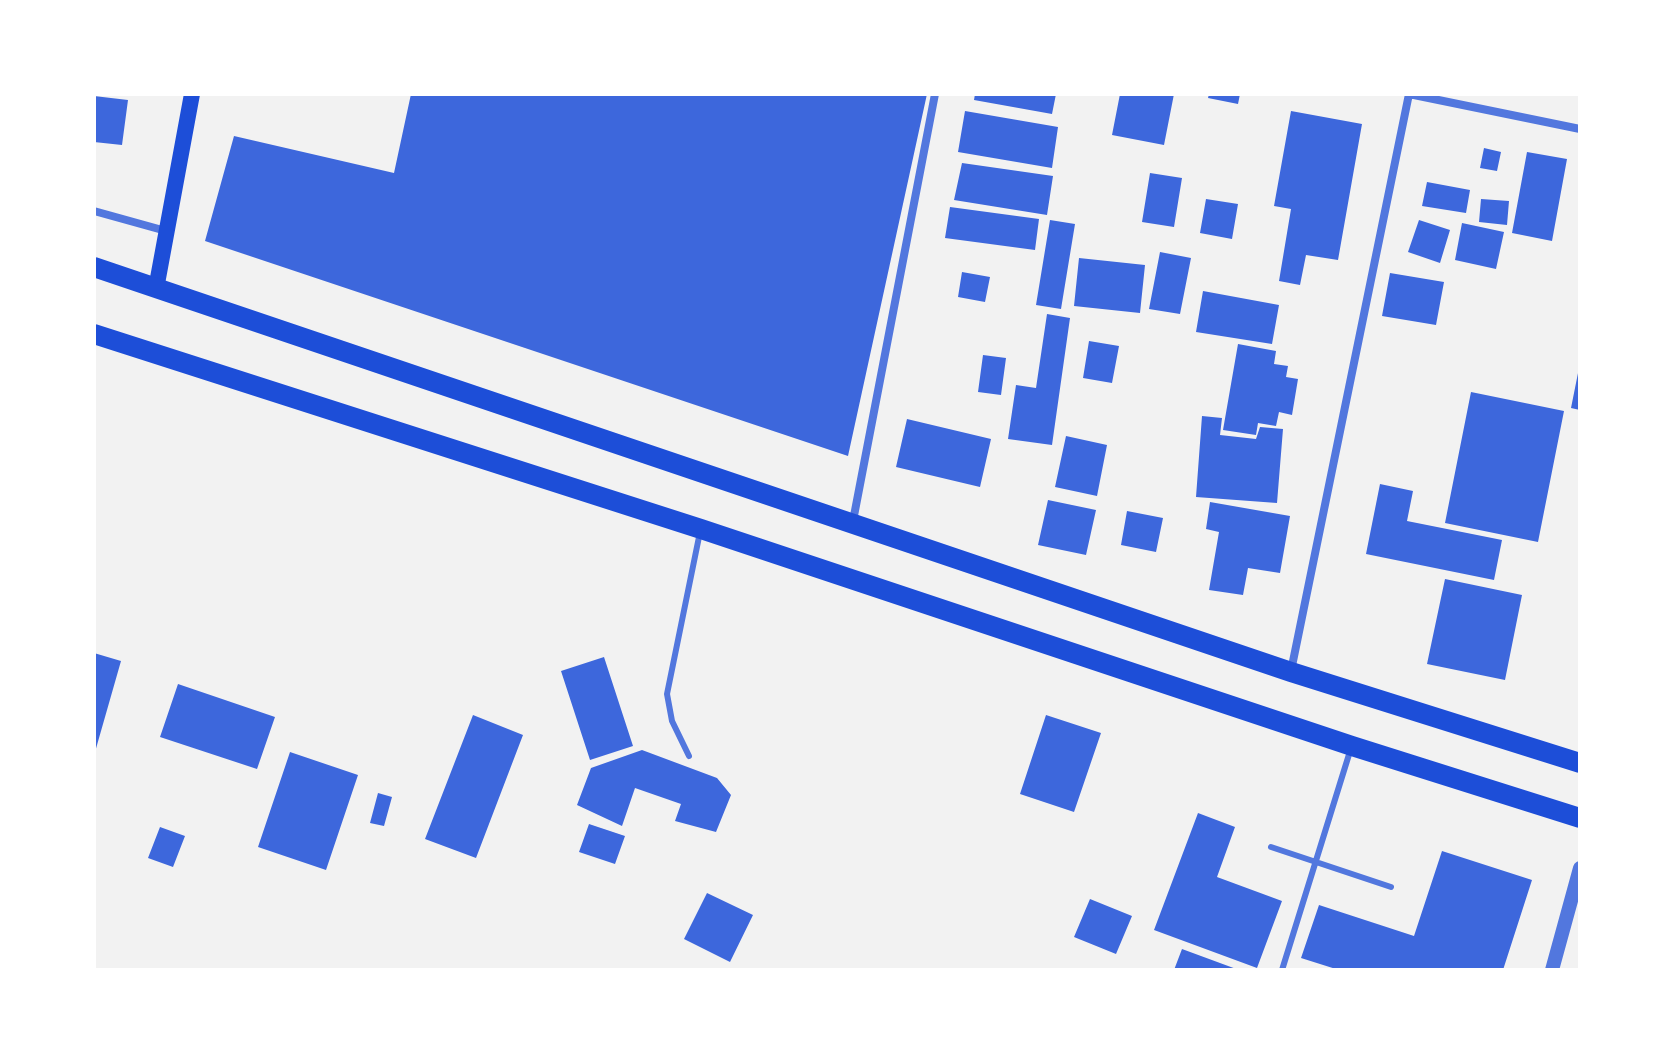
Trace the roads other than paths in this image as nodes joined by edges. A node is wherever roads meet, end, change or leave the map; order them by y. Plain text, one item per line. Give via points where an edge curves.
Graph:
1 (192, 94) edge
2 (935, 94) edge
3 (1409, 94) edge
4 (1580, 129) edge
5 (94, 211) edge
6 (169, 232) junction
7 (94, 267) edge
8 (156, 289) junction
9 (94, 334) edge
10 (852, 526) junction
11 (701, 529) junction
12 (1291, 672) junction
13 (1352, 746) junction
14 (689, 756) dead end
15 (1580, 763) edge
16 (1580, 818) edge
17 (1271, 847) dead end
18 (1315, 862) junction
19 (1580, 868) edge
20 (1391, 887) dead end
21 (1282, 970) edge
22 (1552, 970) edge

1 - 6 main road
2 - 10 street
3 - 4 street
3 - 12 street
5 - 6 street
6 - 8 main road
7 - 8 main road
8 - 10 main road
9 - 11 main road
10 - 12 main road
11 - 13 main road
11 - 14 lane via 667,694 672,721
12 - 15 main road
13 - 16 main road
13 - 18 lane
17 - 18 lane
18 - 20 lane
18 - 21 lane
19 - 22 street

